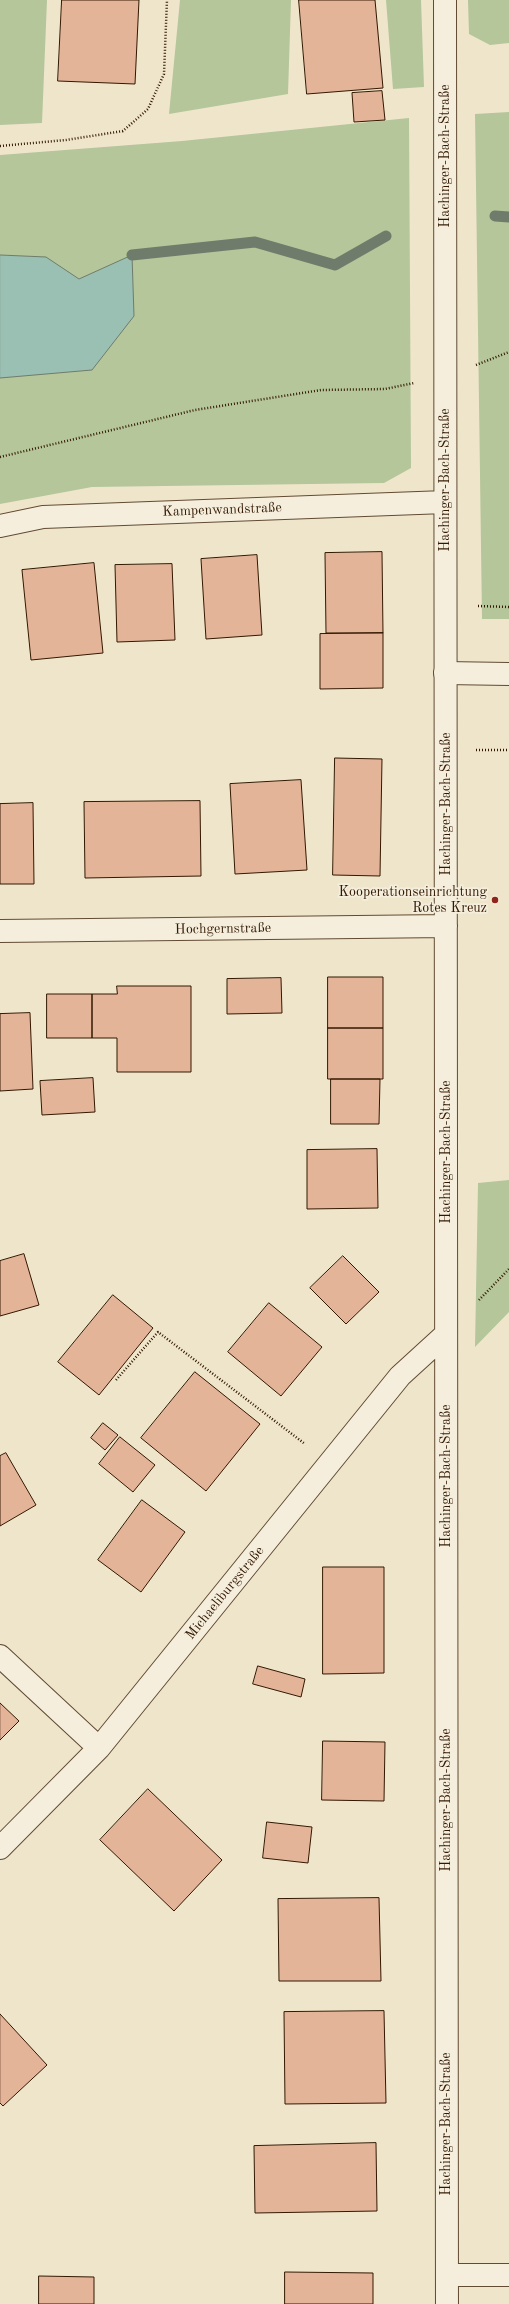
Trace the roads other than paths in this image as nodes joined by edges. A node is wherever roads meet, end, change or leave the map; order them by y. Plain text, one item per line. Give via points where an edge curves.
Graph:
1 (445, 0) edge
2 (445, 502) junction
3 (0, 526) edge
4 (445, 673) junction
5 (509, 674) edge
6 (446, 926) junction
7 (0, 931) edge
8 (446, 1334) junction
9 (0, 1656) edge
10 (99, 1748) junction
11 (0, 1848) edge
12 (509, 2275) edge
13 (447, 2276) junction
14 (447, 2304) edge

1 - 2 street, Hachinger-Bach-Straße
2 - 3 street, Kampenwandstraße via 43,517
2 - 4 street, Hachinger-Bach-Straße
4 - 5 street
4 - 6 street, Hachinger-Bach-Straße
6 - 7 street, Hochgernstraße
6 - 8 street, Hachinger-Bach-Straße
8 - 10 street, Michaeliburgstraße via 400,1376
8 - 13 street, Hachinger-Bach-Straße
9 - 10 street
10 - 11 street, Michaeliburgstraße
12 - 13 street
13 - 14 street, Hachinger-Bach-Straße

